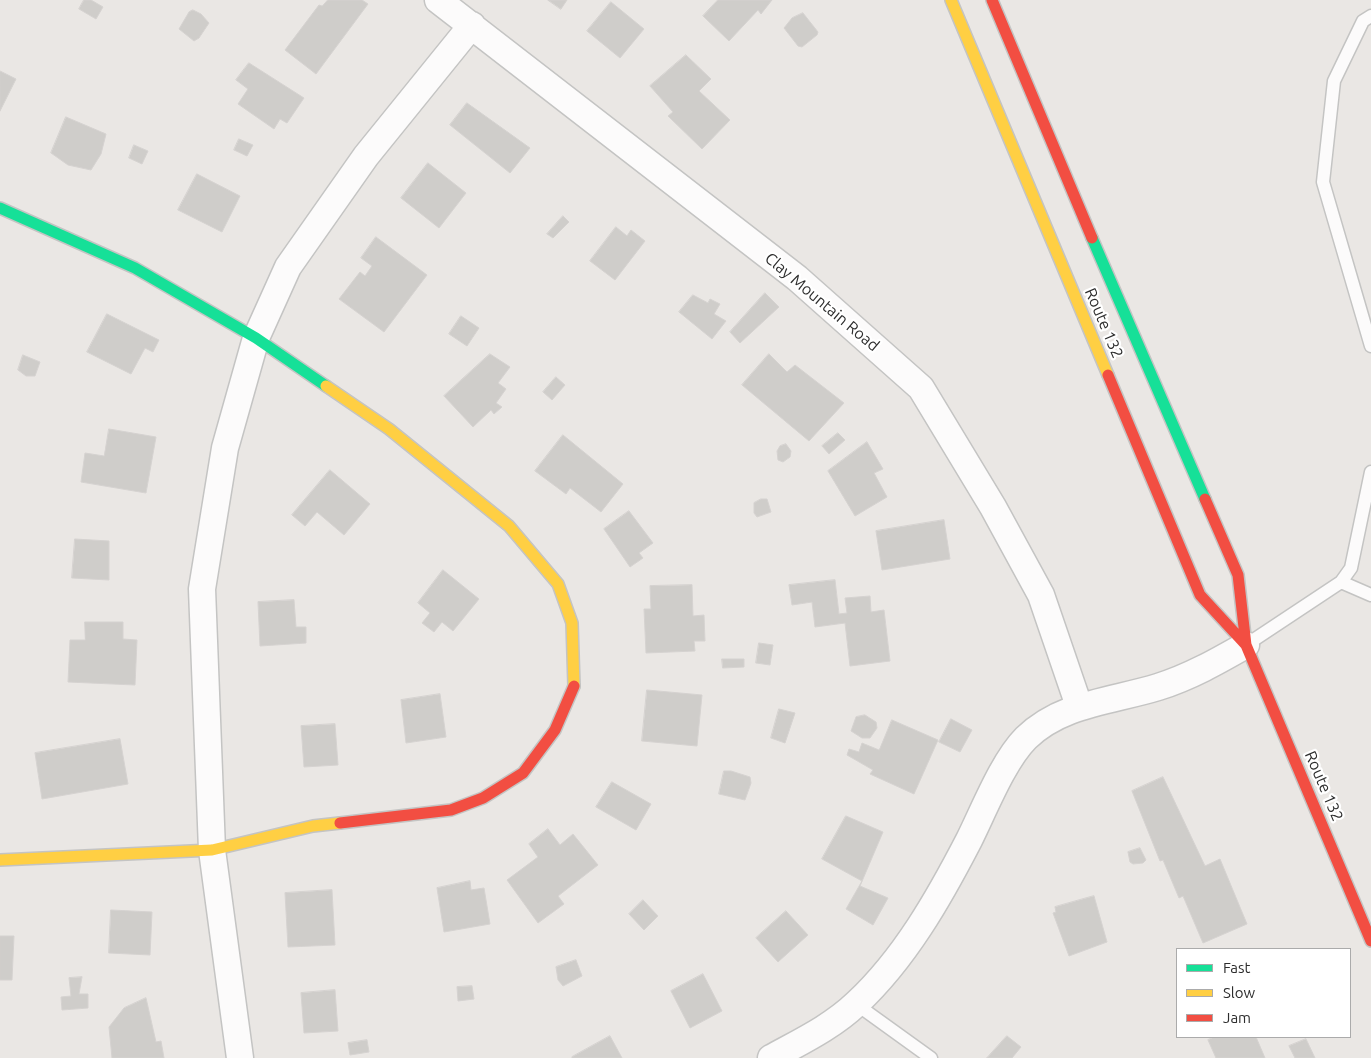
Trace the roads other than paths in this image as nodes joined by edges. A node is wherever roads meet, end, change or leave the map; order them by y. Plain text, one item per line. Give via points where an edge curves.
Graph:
1 (438, 0) edge
2 (951, 0) edge
3 (992, 0) edge
4 (1371, 16) edge
5 (472, 25) junction
6 (0, 208) edge
7 (256, 338) junction
8 (1371, 346) edge
9 (1371, 472) edge
10 (1341, 582) junction
11 (1371, 595) edge
12 (1246, 645) junction
13 (1079, 706) junction
14 (212, 850) junction
15 (0, 860) edge
16 (1371, 941) edge
17 (856, 1004) junction
18 (240, 1058) edge
19 (771, 1058) edge
20 (931, 1058) edge

1 - 5 street, Clay Mountain Road
2 - 12 main road, Route 132 via 1200,595
3 - 12 main road, Route 132 via 1118,301 1238,575
4 - 8 lane via 1364,22 1334,81 1323,182
5 - 7 street via 366,156 288,267
5 - 13 street, Clay Mountain Road via 797,278 921,388 994,507 1041,595
6 - 7 main road via 135,268
7 - 14 street via 225,448 202,589
7 - 14 main road via 389,429 509,526 558,584 572,623 575,683 555,730 523,773 483,798 451,810 313,826
9 - 10 lane via 1351,568
10 - 11 lane
10 - 12 lane
12 - 13 street via 1210,666 1159,686
12 - 16 main road, Route 132
13 - 17 street via 1036,729 1011,757 951,875 902,953
14 - 15 main road
14 - 18 street
17 - 19 street via 819,1032
17 - 20 lane

